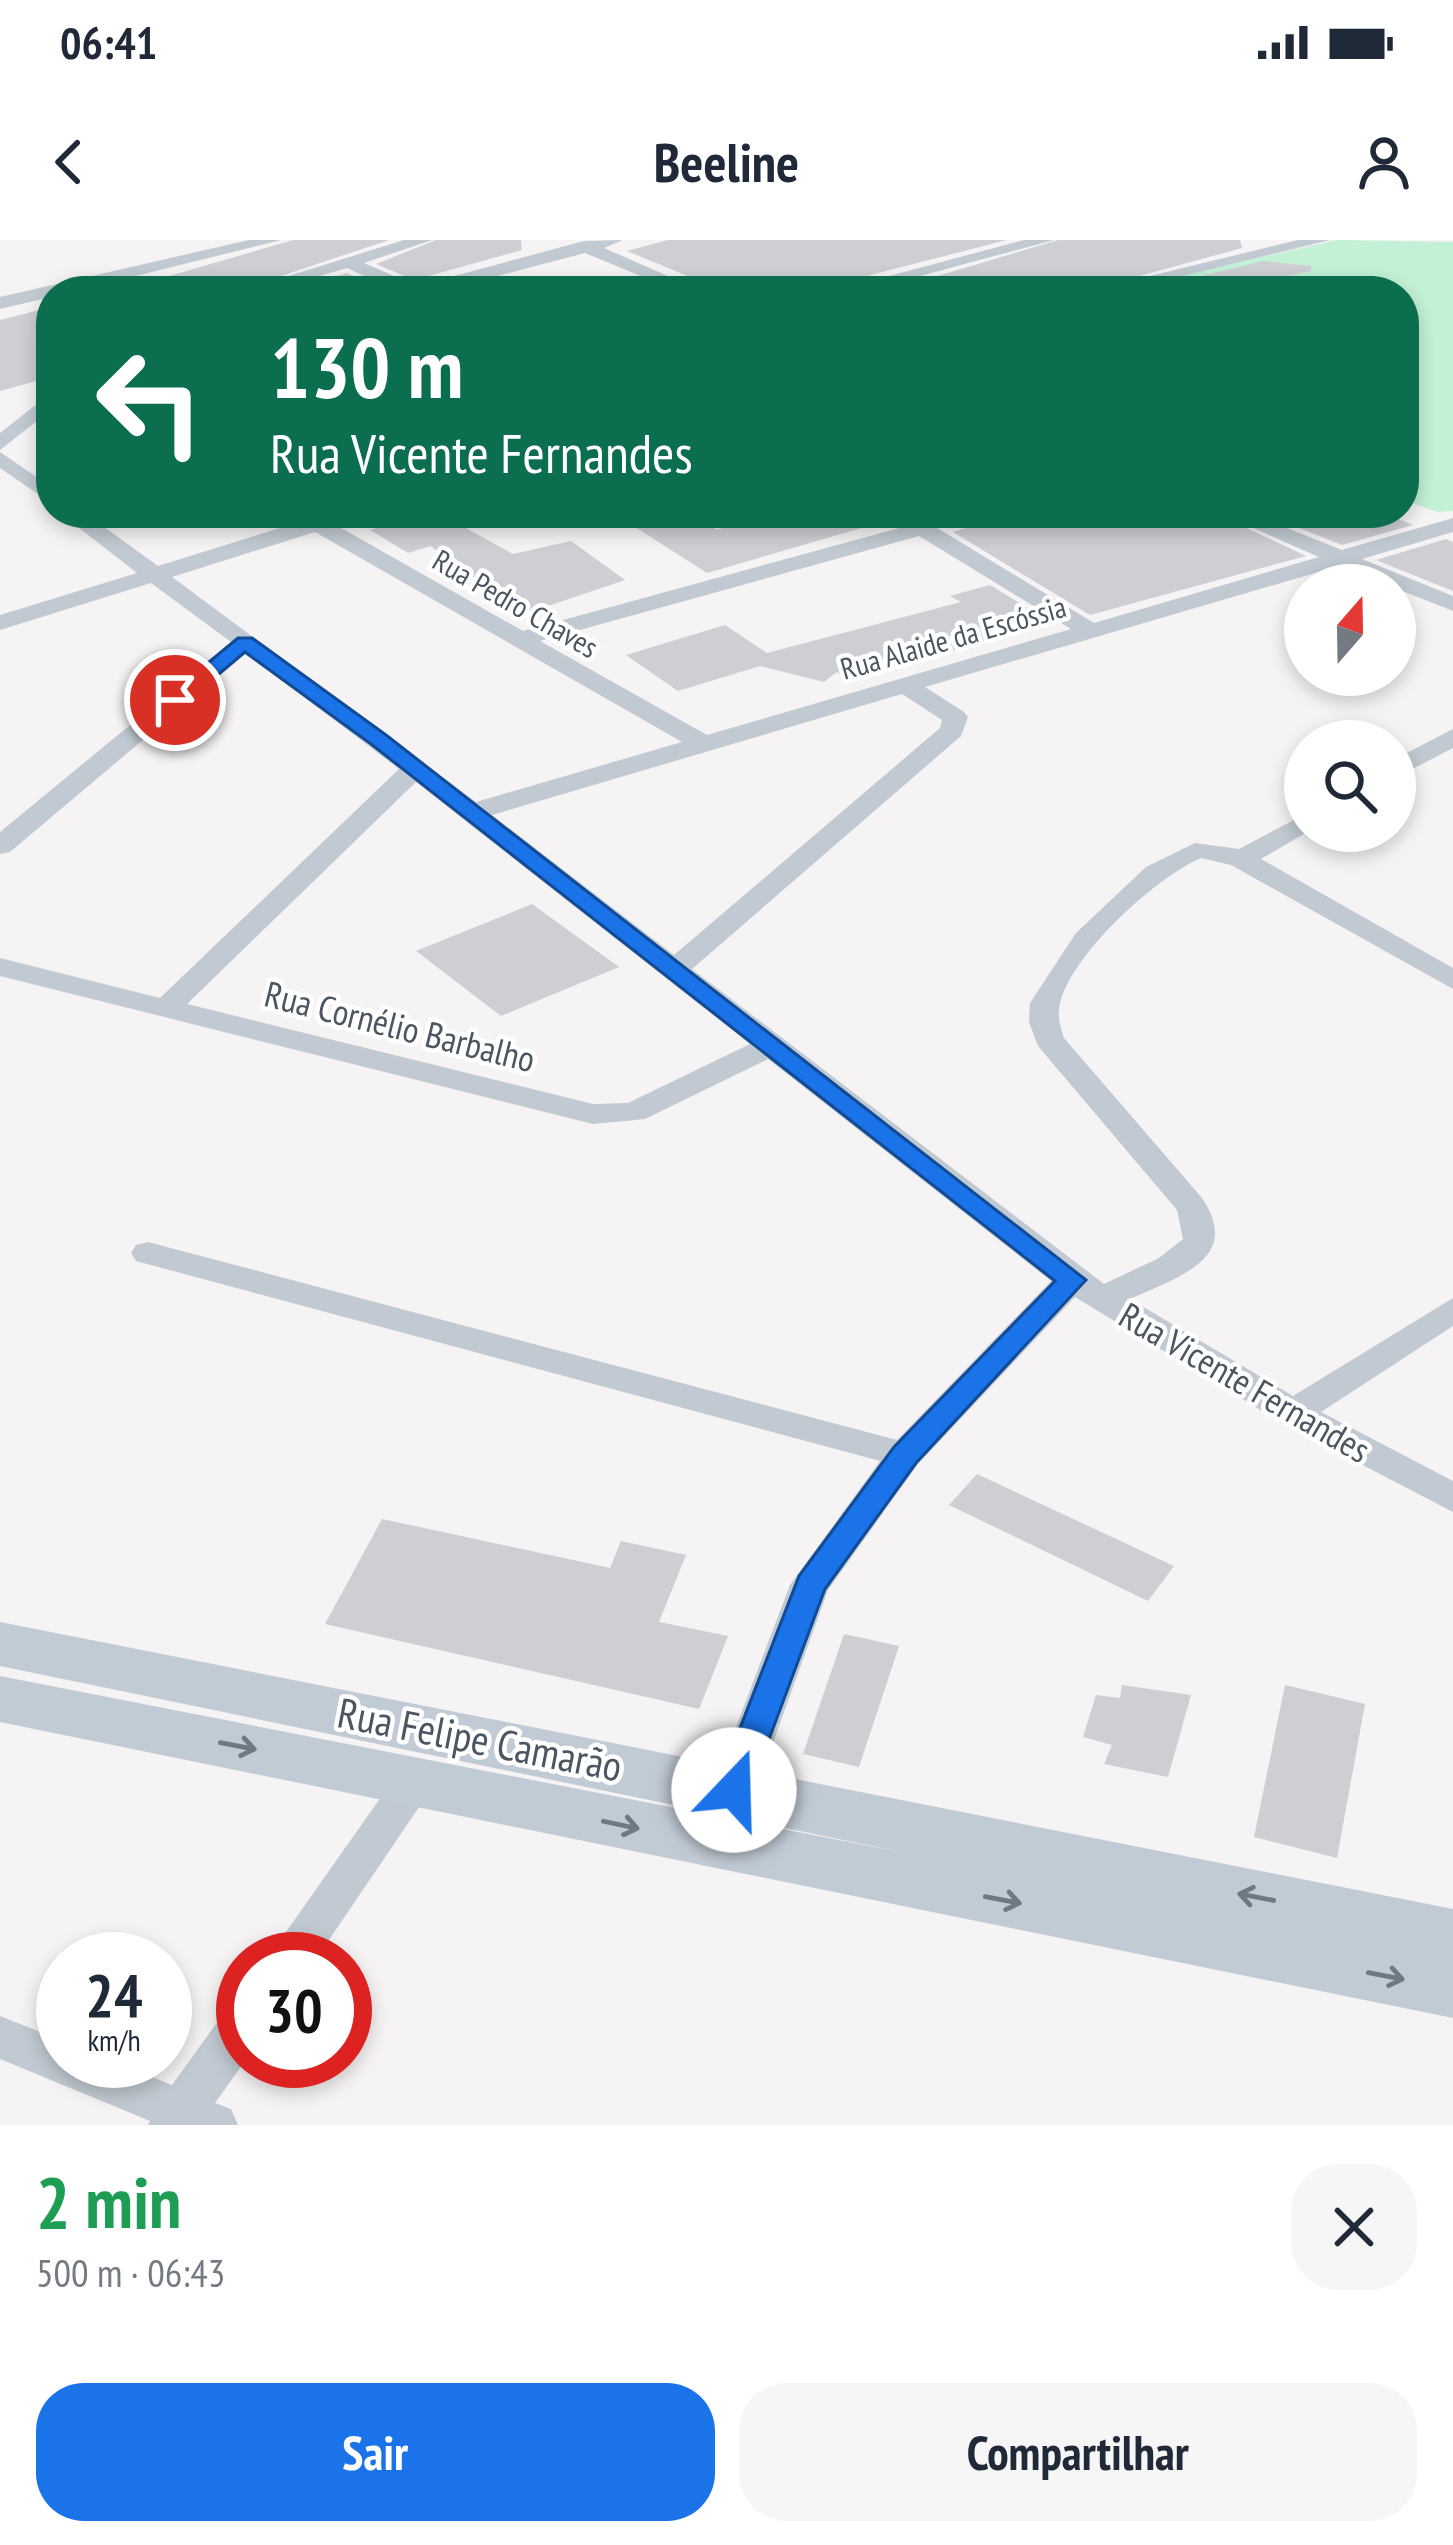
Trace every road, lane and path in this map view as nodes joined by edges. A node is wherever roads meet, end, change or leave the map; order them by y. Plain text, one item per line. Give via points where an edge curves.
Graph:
1 (272, 240) edge
2 (614, 240) edge
3 (967, 240) edge
4 (1045, 240) edge
5 (1322, 240) edge
6 (408, 242) edge
7 (578, 243) edge
8 (998, 251) junction
9 (348, 262) junction
10 (131, 273) junction
11 (907, 274) junction
12 (118, 276) edge
13 (123, 276) edge
14 (300, 276) edge
15 (381, 276) edge
16 (467, 276) edge
17 (657, 276) edge
18 (899, 276) edge
19 (911, 276) edge
20 (1163, 276) edge
21 (36, 295) edge
22 (0, 303) edge
23 (36, 303) edge
24 (0, 312) edge
25 (36, 393) edge
26 (36, 412) edge
27 (0, 422) edge
28 (0, 444) edge
29 (0, 458) edge
30 (36, 486) edge
31 (1419, 514) edge
32 (1449, 526) edge
33 (91, 528) edge
34 (281, 528) edge
35 (325, 528) edge
36 (1267, 528) edge
37 (920, 529) joint
38 (1341, 558) junction
39 (153, 576) junction
40 (1453, 604) edge
41 (0, 623) edge
42 (1091, 632) junction
43 (519, 639) junction
44 (245, 642) junction
45 (906, 686) junction
46 (1453, 737) edge
47 (704, 745) junction
48 (1416, 758) edge
49 (415, 768) junction
50 (472, 812) junction
51 (1284, 834) edge
52 (0, 845) edge
53 (1241, 859) junction
54 (0, 967) edge
55 (674, 970) junction
56 (1453, 980) edge
57 (166, 1008) junction
58 (770, 1046) junction
59 (148, 1253) dead end
60 (1087, 1289) junction
61 (1453, 1310) edge
62 (1293, 1413) junction
63 (905, 1455) junction
64 (1453, 1498) edge
65 (0, 1646) edge
66 (0, 1674) edge
67 (257, 1694) junction
68 (0, 1700) edge
69 (156, 1730) junction
70 (415, 1781) junction
71 (832, 1811) junction
72 (722, 1816) junction
73 (309, 1932) edge
74 (1453, 1937) edge
75 (1453, 1989) edge
76 (0, 2037) edge
77 (216, 2073) edge
78 (190, 2120) edge

1 - 10 street
2 - 7 street
3 - 8 street
4 - 8 street
5 - 20 street
6 - 9 street
7 - 16 street
7 - 17 street
8 - 11 street
9 - 14 street
9 - 15 street
10 - 12 street
10 - 13 street
11 - 18 street
11 - 19 street
21 - 22 street
23 - 24 street
25 - 27 street
26 - 28 street
29 - 30 street
31 - 32 street
32 - 38 street, Rua Alaide da Escóssia
33 - 39 street, Rua Vicente Fernandes
34 - 39 street
35 - 43 street, Rua Pedro Chaves
36 - 38 street
37 - 42 street
37 - 43 street
38 - 40 street
38 - 42 street, Rua Alaide da Escóssia
39 - 41 street
39 - 44 street, Rua Vicente Fernandes
42 - 45 street, Rua Alaide da Escóssia
43 - 47 street, Rua Pedro Chaves
44 - 49 street, Rua Vicente Fernandes
44 - 52 street
45 - 47 street, Rua Alaide da Escóssia
45 - 55 street via 955,717 952,731
46 - 48 street
47 - 50 street, Rua Alaide da Escóssia
49 - 50 street, Rua Vicente Fernandes
49 - 57 street
50 - 55 street, Rua Vicente Fernandes
51 - 53 street
53 - 56 street
53 - 60 street via 1196,850 1140,879 1044,1005 1049,1040 1202,1226 1188,1256
54 - 57 street, Rua Cornélio Barbalho
55 - 58 street, Rua Vicente Fernandes
57 - 58 street, Rua Cornélio Barbalho via 615,1116
58 - 60 street, Rua Vicente Fernandes
59 - 63 street
60 - 62 street, Rua Vicente Fernandes
60 - 63 street
61 - 62 street
62 - 64 street, Rua Vicente Fernandes
63 - 72 street via 810,1585
65 - 66 main road via 14,1658
65 - 67 main road, Rua Felipe Camarão
67 - 69 main road via 124,1675 104,1681 88,1700 98,1712
67 - 72 main road, Rua Felipe Camarão
68 - 69 main road, Rua Felipe Camarão
69 -> 70 main road, Rua Felipe Camarão
70 -> 72 main road, Rua Felipe Camarão
70 - 73 street
71 - 72 main road, Rua Felipe Camarão
71 - 72 main road via 912,1838 916,1855 883,1865
74 -> 71 main road, Rua Felipe Camarão
72 -> 75 main road, Rua Felipe Camarão
76 - 78 street
77 - 78 street

